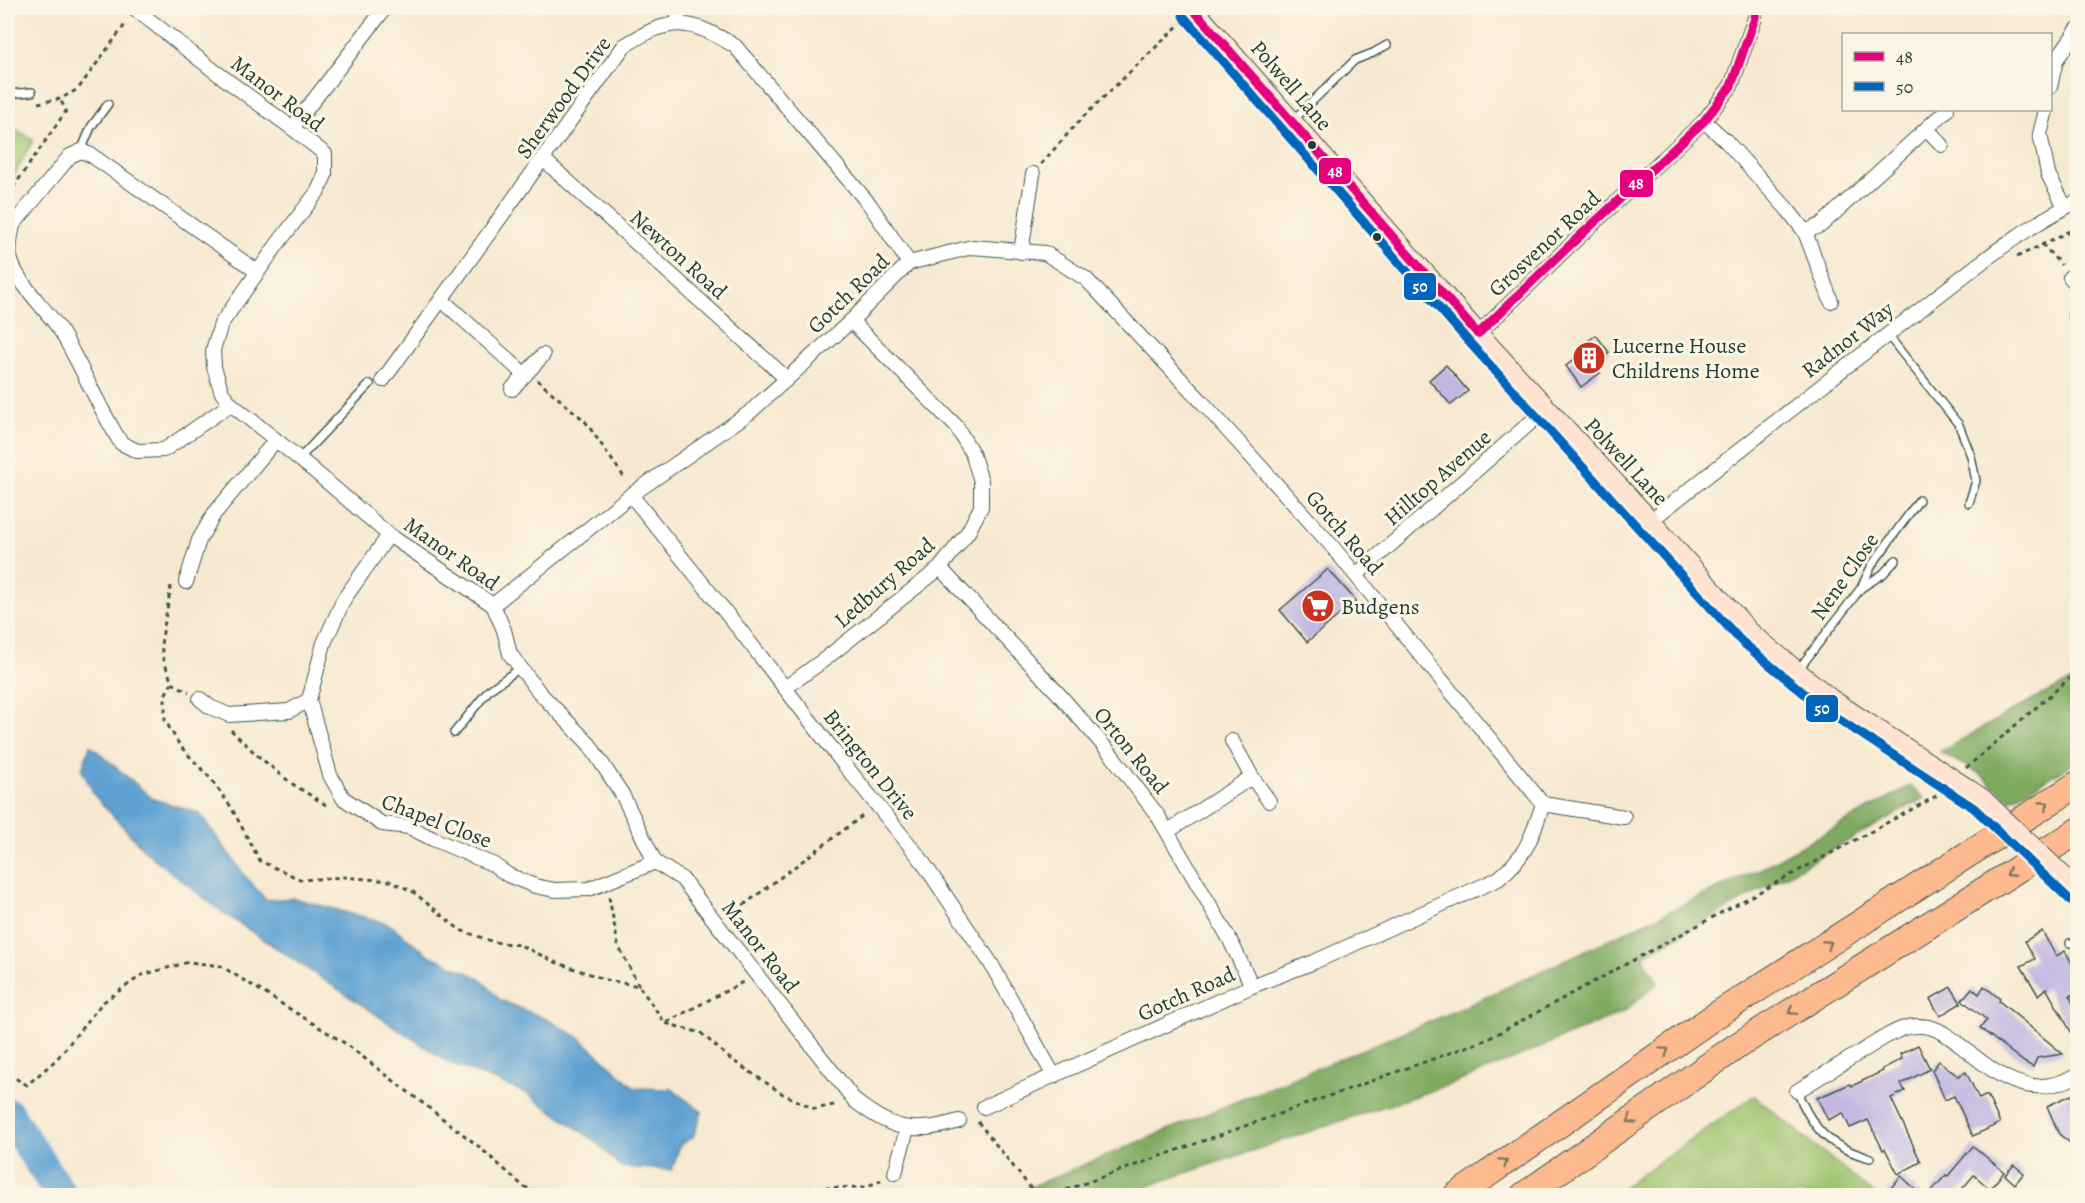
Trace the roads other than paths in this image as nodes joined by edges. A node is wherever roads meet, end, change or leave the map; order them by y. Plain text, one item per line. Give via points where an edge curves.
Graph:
1 (385, 8) edge
2 (678, 8) edge
3 (1756, 8) edge
4 (135, 9) edge
5 (1193, 9) edge
6 (678, 23) junction
7 (2078, 29) edge
8 (1387, 45) dead end
9 (2053, 60) edge
10 (32, 92) dead end
11 (8, 94) edge
12 (108, 104) dead end
13 (1946, 111) edge
14 (2046, 111) edge
15 (1292, 121) junction
16 (1704, 121) junction
17 (292, 128) junction
18 (1927, 129) junction
19 (1942, 145) dead end
20 (81, 151) junction
21 (543, 159) junction
22 (1033, 174) road end
23 (2071, 204) edge
24 (1805, 232) junction
25 (1021, 252) junction
26 (909, 263) junction
27 (258, 272) junction
28 (442, 300) junction
29 (1831, 301) dead end
30 (852, 321) junction
31 (1478, 334) junction
32 (1887, 334) junction
33 (543, 355) dead end
34 (525, 375) junction
35 (787, 379) junction
36 (377, 382) joint
37 (512, 389) dead end
38 (231, 404) junction
39 (1546, 410) junction
40 (275, 441) junction
41 (300, 459) junction
42 (631, 495) junction
43 (1919, 500) dead end
44 (1969, 503) dead end
45 (1650, 521) junction
46 (389, 535) junction
47 (1896, 560) dead end
48 (940, 568) junction
49 (1356, 576) junction
50 (186, 582) road end
51 (1861, 588) junction
52 (493, 605) junction
53 (520, 668) junction
54 (1796, 672) junction
55 (785, 688) junction
56 (309, 700) junction
57 (205, 703) road end
58 (454, 733) dead end
59 (1232, 741) dead end
60 (1252, 777) junction
61 (2078, 784) edge
62 (1269, 801) dead end
63 (1543, 804) junction
64 (1624, 816) dead end
65 (1168, 831) junction
66 (2078, 831) edge
67 (655, 862) junction
68 (2078, 891) edge
69 (1252, 986) junction
70 (2078, 1075) edge
71 (1054, 1076) junction
72 (1797, 1091) joint
73 (984, 1107) dead end
74 (959, 1121) dead end
75 (907, 1129) junction
76 (1870, 1158) dead end
77 (895, 1173) road end
78 (1456, 1196) edge
79 (1523, 1196) edge

1 - 17 street
2 - 6 street
3 - 16 street, Grosvenor Road via 1731,86
4 - 17 street, Manor Road
5 - 15 street, Polwell Lane
6 - 21 street, Sherwood Drive via 648,30 624,46
6 - 26 street, Sherwood Drive via 710,31 735,46 870,205
7 - 9 street
8 - 15 lane via 1355,60
10 - 11 lane
12 - 20 lane via 91,127
13 - 18 street
14 - 23 street via 2040,134 2048,174
15 - 31 street, Polwell Lane
16 - 24 street
16 - 31 street, Grosvenor Road
17 - 27 street, Manor Road via 325,154 325,175 318,191
18 - 19 street
18 - 24 street via 1821,225
20 - 27 street
20 - 38 street via 70,156 13,225 10,257 19,277 62,333 121,443 137,452 164,450
21 - 28 street, Sherwood Drive
21 - 35 street, Newton Road
22 - 25 street
23 - 32 street, Radnor Way via 1982,262
24 - 29 street
25 - 26 street, Gotch Road via 972,247
25 - 49 street, Gotch Road via 1044,253 1086,279 1211,412
26 - 30 street, Gotch Road
27 - 38 street, Manor Road via 221,324 213,350 222,393
28 - 34 street
28 - 36 street, Sherwood Drive
30 - 35 street, Gotch Road
30 - 48 street, Ledbury Road via 956,426 972,453 981,481 981,507 968,532
31 - 39 street, Polwell Lane
32 - 44 lane via 1959,425 1976,481
32 - 45 street, Radnor Way
33 - 34 street
34 - 37 street
35 - 42 street, Gotch Road via 749,413
36 - 41 lane
38 - 40 street, Manor Road
39 - 45 street, Polwell Lane
39 - 49 street, Hilltop Avenue
40 - 41 street, Manor Road
40 - 50 street via 214,514 199,540
41 - 46 street, Manor Road
42 - 52 street, Gotch Road
42 - 55 street, Brington Drive
43 - 51 lane, Nene Close via 1872,565
45 - 54 street, Polwell Lane via 1749,632
46 - 52 street, Manor Road
46 - 56 street via 344,599 324,643
47 - 51 lane
48 - 55 street, Ledbury Road
48 - 65 street, Orton Road via 1112,754
49 - 63 street, Gotch Road
51 - 54 lane, Nene Close
52 - 53 street, Manor Road via 510,654
53 - 58 lane via 489,690
53 - 67 street, Manor Road via 589,744 622,794
54 - 68 street, Polwell Lane, bridge via 1955,785 1982,799
55 - 71 street, Brington Drive via 920,858 984,953
56 - 57 street via 289,711 229,715
56 - 67 street, Chapel Close via 330,775 343,798 382,824 409,826 508,875 555,890 590,889
59 - 60 street
60 - 62 street
60 - 65 street
78 -> 61 highway via 1715,1016
63 - 64 street
63 - 69 street, Gotch Road via 1529,846 1516,865 1498,879
65 - 69 street, Orton Road
66 -> 79 highway via 1737,1046
67 - 75 street, Manor Road via 682,879 855,1101 887,1122
69 - 71 street, Gotch Road
70 - 72 street via 2048,1086 2015,1083 1948,1036 1918,1026 1885,1037
71 - 73 street, Gotch Road
72 - 76 lane via 1807,1115 1824,1136 1849,1152
74 - 75 street, Manor Road via 936,1128
75 - 77 street

